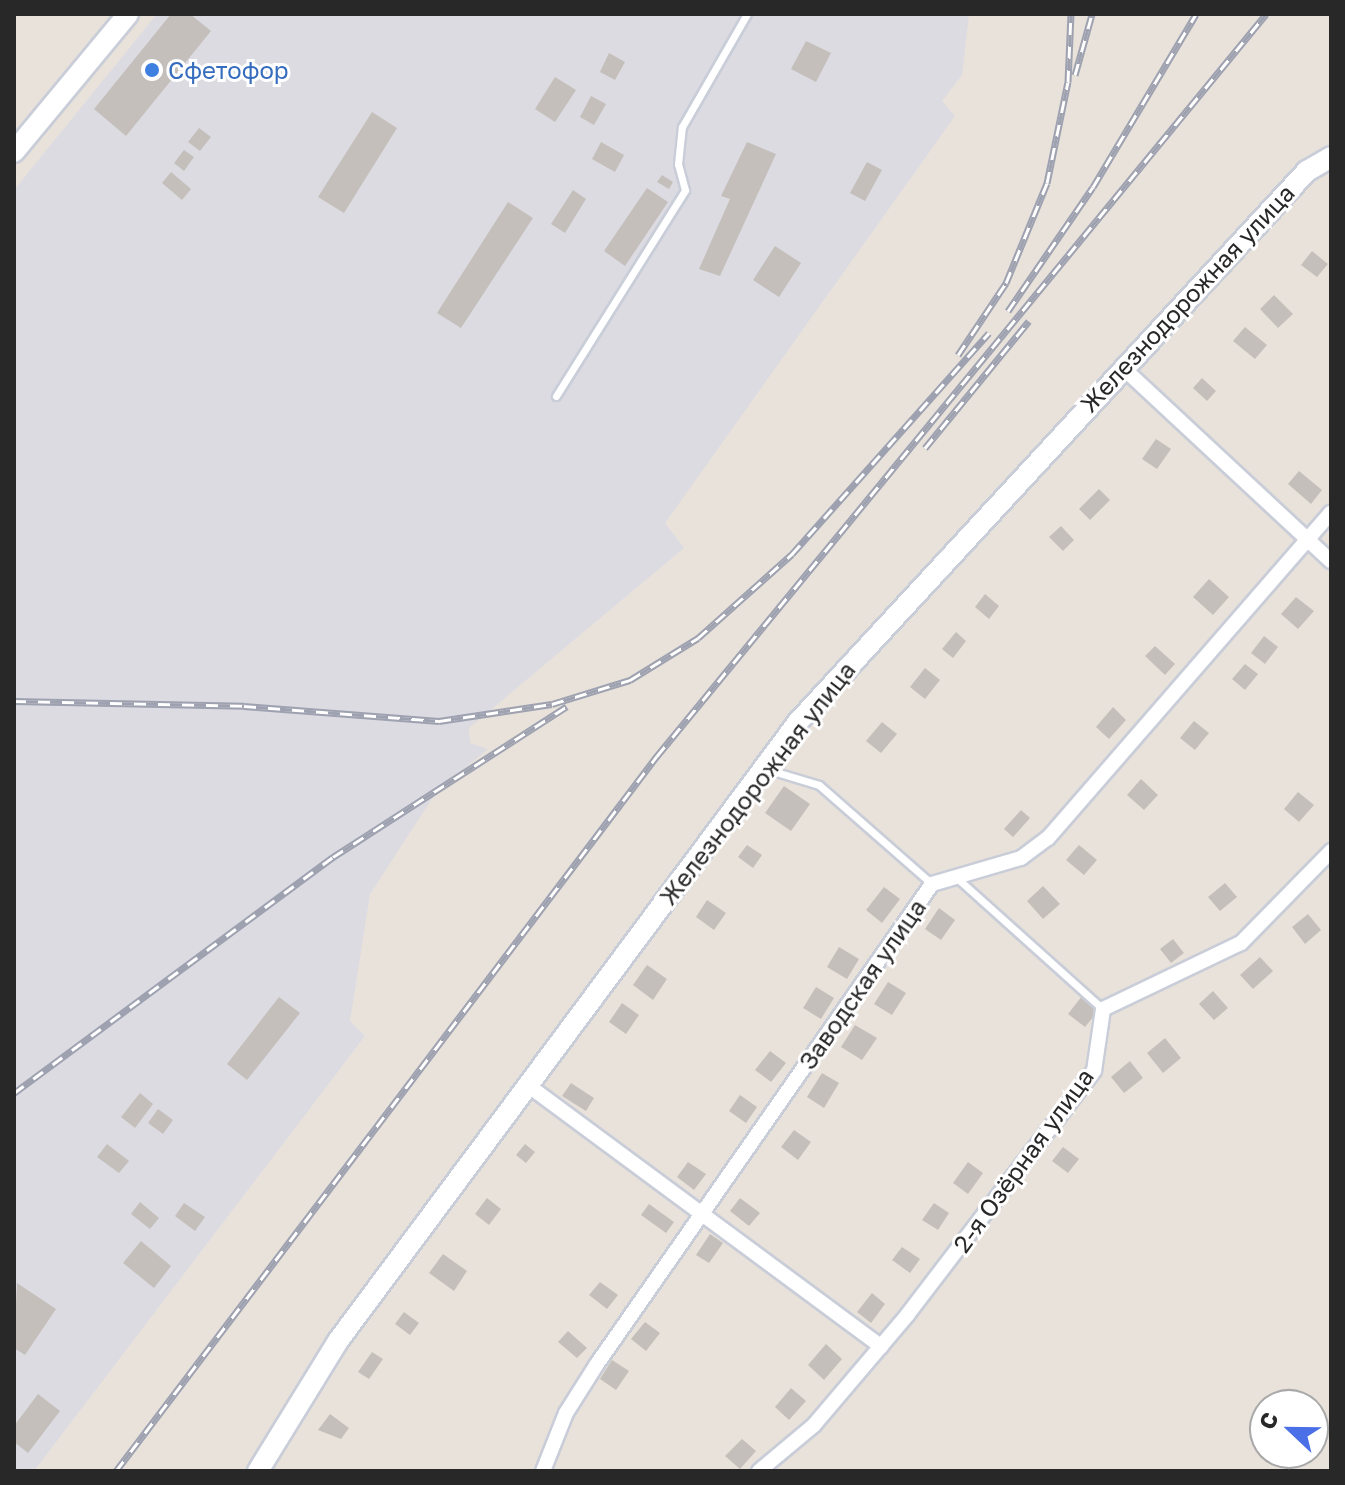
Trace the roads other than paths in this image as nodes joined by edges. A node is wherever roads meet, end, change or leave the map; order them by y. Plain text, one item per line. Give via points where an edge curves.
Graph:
1 (128, 14) edge
2 (747, 14) edge
3 (15, 149) edge
4 (1331, 157) edge
5 (1122, 367) junction
6 (556, 396) dead end
7 (1331, 513) edge
8 (1307, 543) junction
9 (1331, 561) edge
10 (764, 768) junction
11 (1331, 851) edge
12 (958, 879) junction
13 (932, 884) junction
14 (1103, 1009) junction
15 (529, 1086) junction
16 (704, 1210) junction
17 (881, 1346) junction
18 (258, 1471) edge
19 (543, 1471) edge
20 (759, 1471) edge

1 - 3 street
2 - 6 lane via 682,127 678,164 685,190
4 - 5 street, Железнодорожная улица via 1307,171
5 - 8 street
5 - 10 street, Железнодорожная улица via 912,590
7 - 8 street, Заводская улица
8 - 9 street
8 - 12 street, Заводская улица via 1048,838 1021,858
10 - 13 lane via 819,785
10 - 15 street, Железнодорожная улица
11 - 14 street via 1241,943
12 - 13 street, Заводская улица
12 - 14 lane
13 - 16 street, Заводская улица
14 - 17 street, 2-я Озёрная улица via 1094,1071
15 - 16 street
15 - 18 street, Железнодорожная улица via 338,1341
16 - 17 street
16 - 19 street, Заводская улица via 566,1413
17 - 20 street, 2-я Озёрная улица via 814,1425

